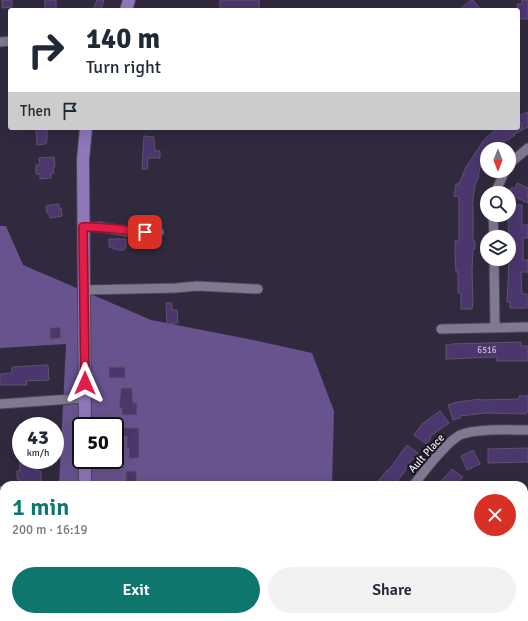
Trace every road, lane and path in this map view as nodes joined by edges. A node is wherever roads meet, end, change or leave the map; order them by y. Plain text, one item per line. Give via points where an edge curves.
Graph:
1 (86, 130) edge
2 (528, 148) edge
3 (516, 157) edge
4 (83, 227) junction
5 (159, 232) dead end
6 (494, 266) edge
7 (258, 289) dead end
8 (84, 290) junction
9 (528, 327) edge
10 (495, 328) junction
11 (441, 329) dead end
12 (85, 398) junction
13 (0, 404) edge
14 (85, 417) edge
15 (528, 430) edge
16 (85, 469) edge
17 (86, 481) edge
18 (417, 481) edge
19 (0, 491) edge
20 (0, 527) edge

1 - 4 main road
2 - 3 street
4 - 5 street
4 - 8 main road
6 - 10 street
7 - 8 street via 197,286
8 - 12 main road
9 - 10 street
10 - 11 street
12 - 13 street
12 - 14 main road
15 - 18 street, Ault Place via 477,431 460,435 448,444
16 - 17 main road
19 - 20 street

